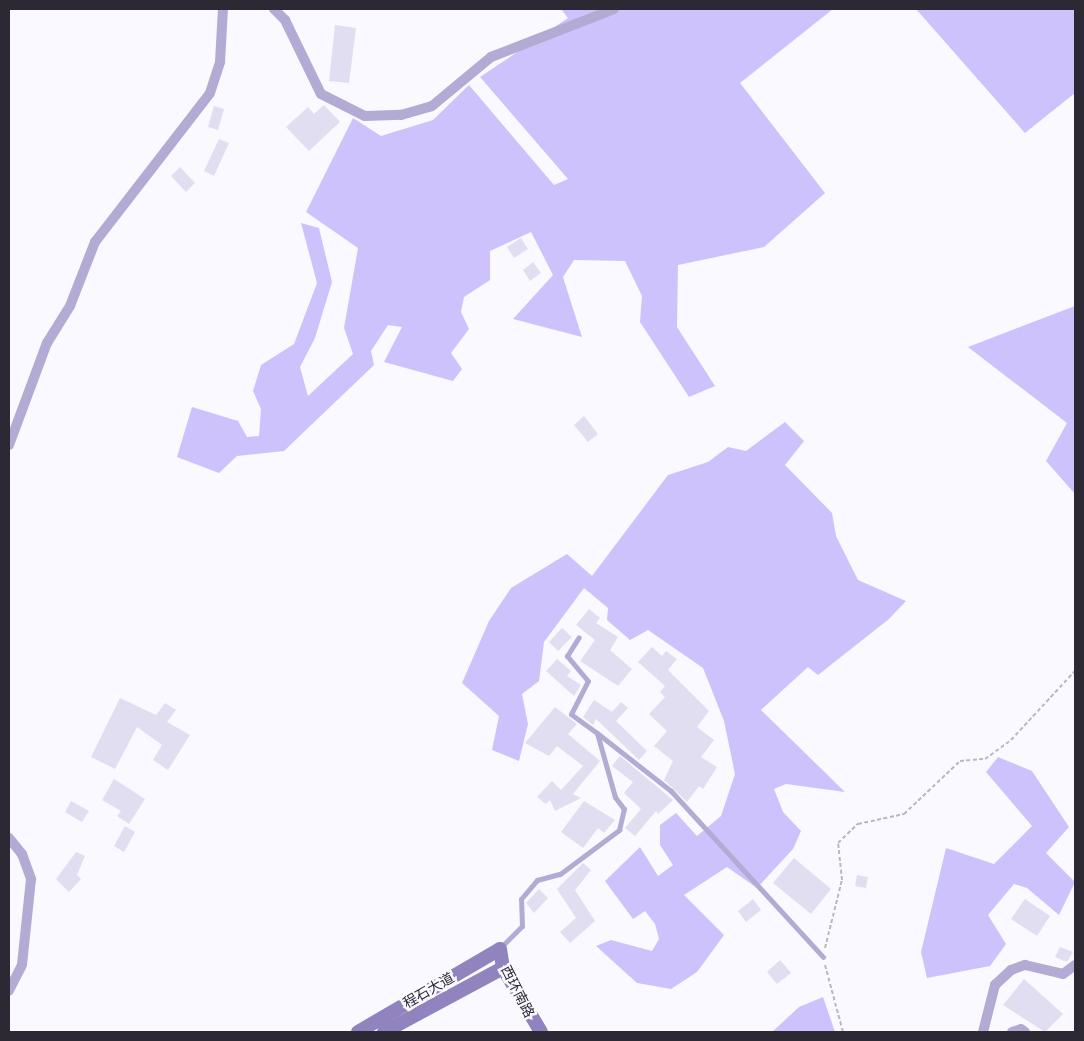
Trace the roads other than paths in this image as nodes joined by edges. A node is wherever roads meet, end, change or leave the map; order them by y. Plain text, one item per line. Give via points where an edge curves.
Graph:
1 (223, 9) edge
2 (274, 9) edge
3 (614, 9) edge
4 (9, 445) edge
5 (579, 637) dead end
6 (596, 732) junction
7 (9, 838) edge
8 (500, 949) junction
9 (823, 957) road end
10 (1075, 965) edge
11 (503, 968) junction
12 (9, 991) edge
13 (358, 1032) edge
14 (384, 1032) edge
15 (541, 1032) edge
16 (983, 1032) edge
17 (1012, 1032) edge
18 (1025, 1032) edge

1 - 4 street via 220,62 210,93 95,242 70,306 46,343
2 - 3 street via 285,20 321,94 365,116 401,115 432,106 492,58
5 - 6 lane via 567,656 588,681 571,714
6 - 8 lane via 615,797 624,809 619,830 560,874 537,880 521,899 522,926
6 - 9 lane via 672,791
7 - 12 street via 22,854 31,879 22,965
8 - 11 street, 西环南路
8 - 13 street, 程石大道
10 - 16 street via 1063,974 1026,965 1011,970 995,985
11 - 14 street, 程石大道
11 - 15 street, 西环南路
17 - 18 street via 1021,1029

